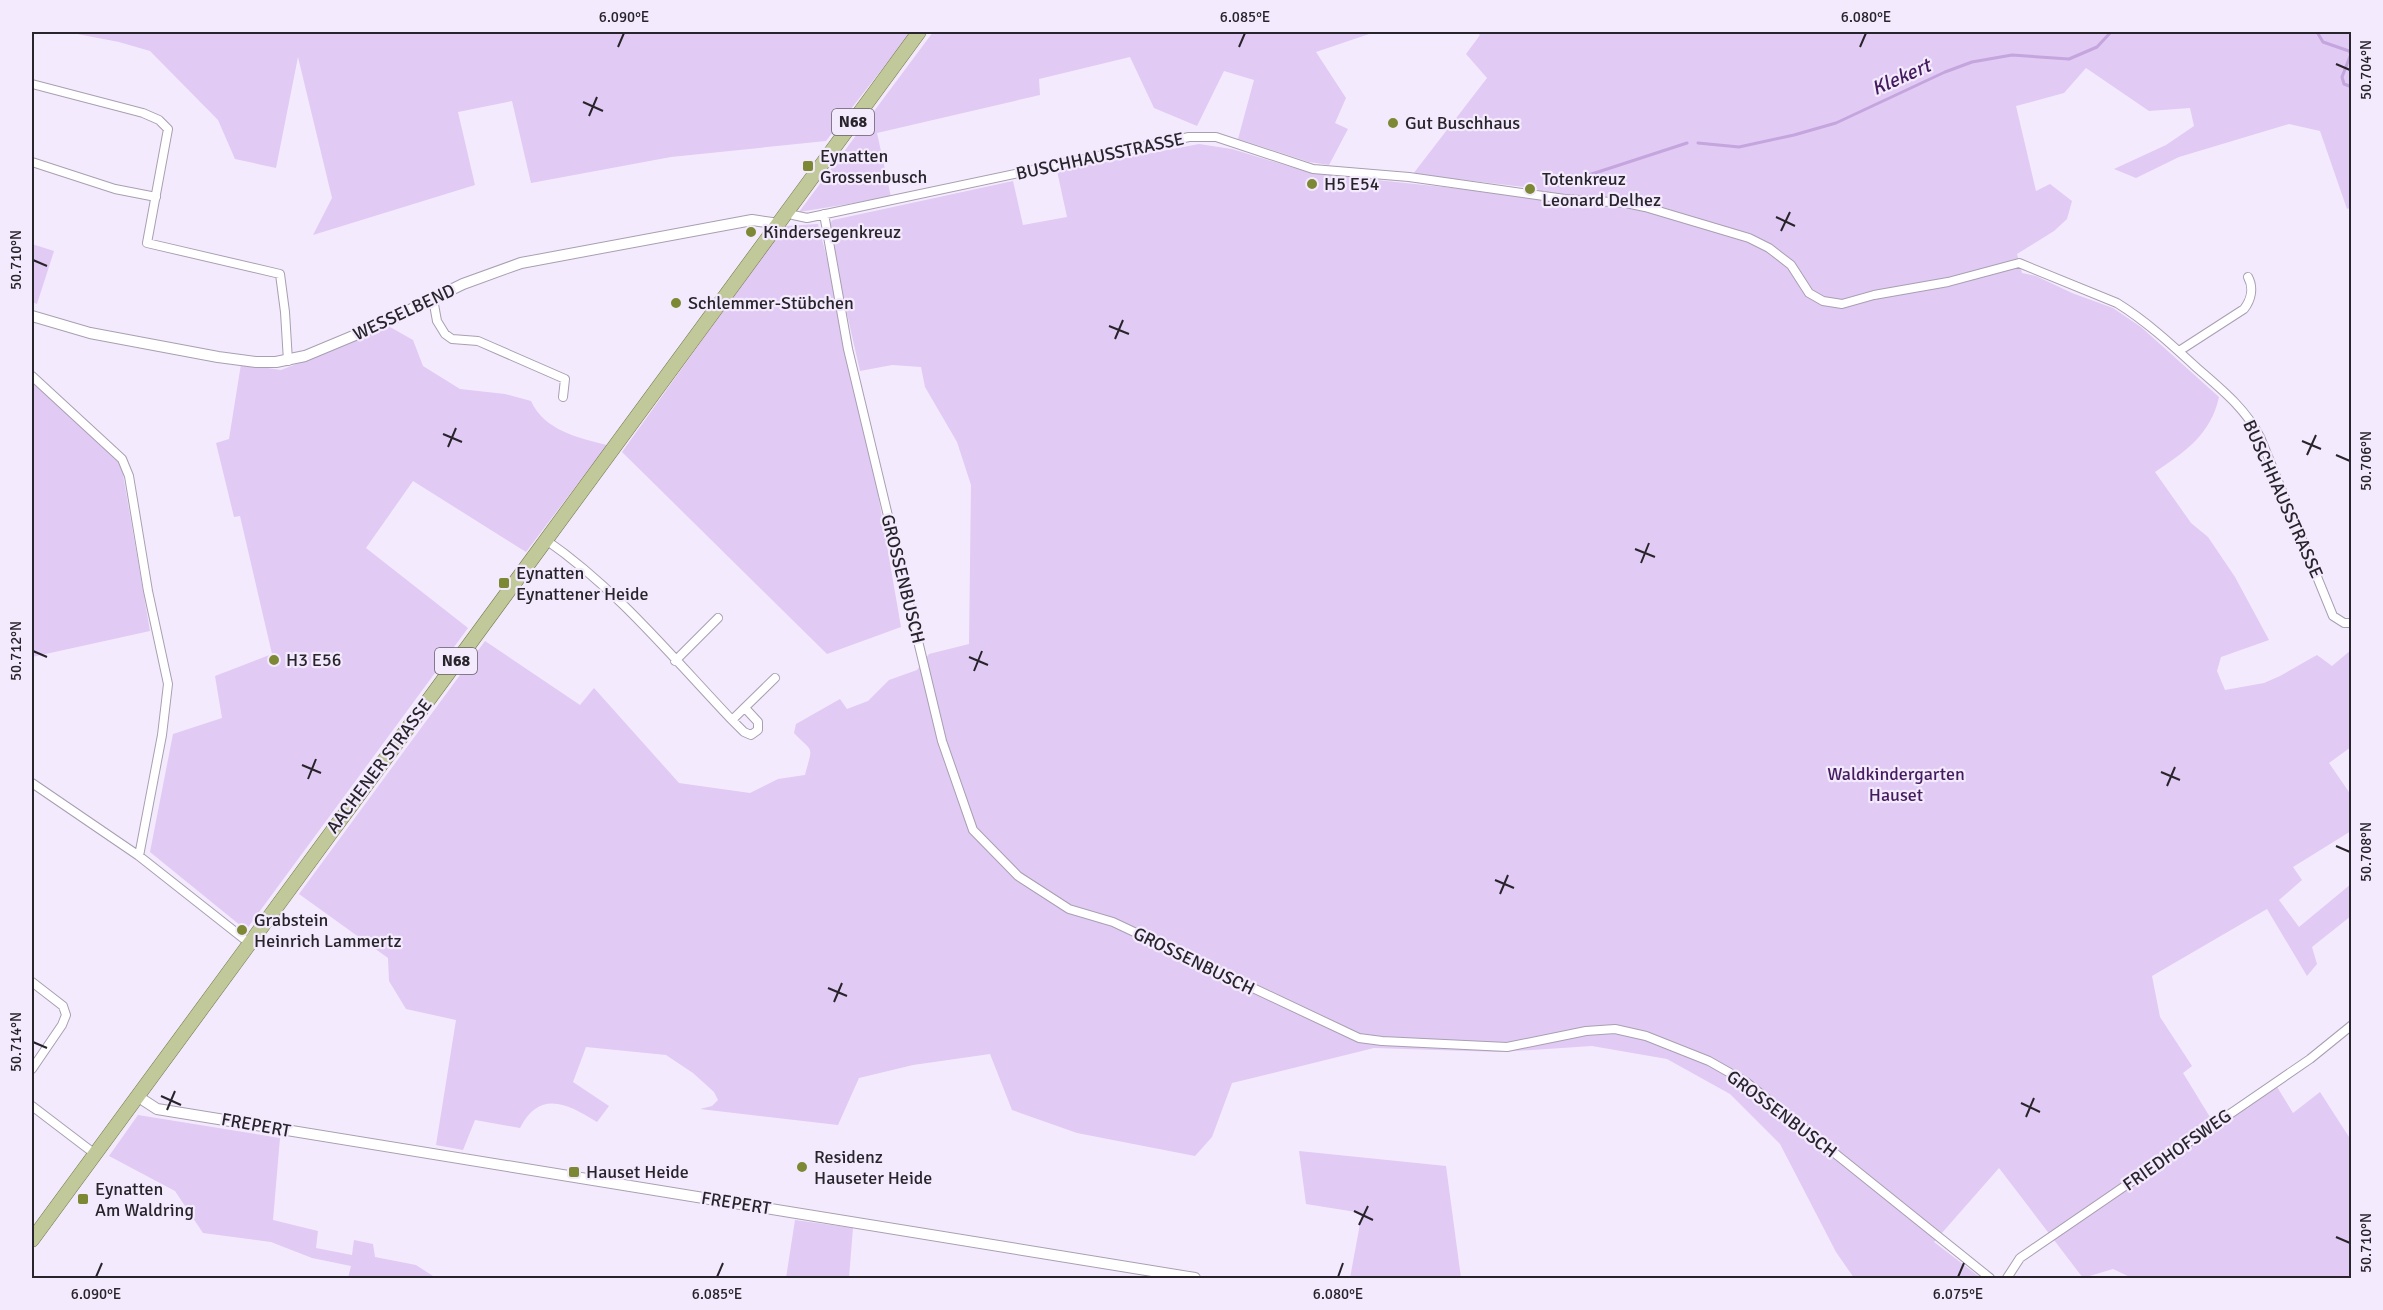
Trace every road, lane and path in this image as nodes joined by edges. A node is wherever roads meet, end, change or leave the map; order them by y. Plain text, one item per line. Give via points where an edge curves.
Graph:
1 (919, 32) edge
2 (32, 84) edge
3 (32, 162) edge
4 (156, 197) junction
5 (788, 212) junction
6 (824, 214) junction
7 (777, 227) junction
8 (2248, 277) dead end
9 (433, 299) junction
10 (32, 316) edge
11 (2179, 351) junction
12 (288, 361) junction
13 (32, 376) edge
14 (563, 397) dead end
15 (546, 540) junction
16 (718, 618) dead end
17 (2352, 623) edge
18 (675, 661) junction
19 (775, 678) dead end
20 (745, 708) junction
21 (732, 720) junction
22 (32, 783) edge
23 (139, 856) junction
24 (248, 942) junction
25 (32, 982) edge
26 (2352, 1025) edge
27 (32, 1070) edge
28 (137, 1096) junction
29 (32, 1106) edge
30 (95, 1154) junction
31 (32, 1240) edge
32 (1195, 1278) edge
33 (1990, 1278) edge
34 (2007, 1278) edge

1 - 5 main road, AACHENER STRASSE / N68
2 - 4 street via 159,120 168,129
3 - 4 street via 115,189
4 - 12 street via 147,243 280,274
5 - 6 street, BUSCHHAUSSTRASSE via 807,218
5 - 7 main road, AACHENER STRASSE / N68
6 - 11 street, BUSCHHAUSSTRASSE via 1189,137 1216,137 1313,169 1645,207 1749,238 1769,248 1791,265 1809,292 1823,302 1842,304 2019,263 2117,303 2144,320
6 - 33 street, GROSSENBUSCH via 848,349 942,741 973,830 1018,876 1069,909 1113,922 1359,1038 1507,1047 1615,1029 1646,1036 1710,1061 1746,1082
7 - 9 street, WESSELBEND via 752,220 521,263
7 - 15 main road, AACHENER STRASSE / N68
8 - 11 street via 2250,302 2244,309
9 - 12 street, WESSELBEND
9 - 14 street via 445,334 452,339 478,341 565,379
10 - 12 street, WESSELBEND via 90,333 218,357
11 - 17 street, BUSCHHAUSSTRASSE via 2251,419 2333,616
13 - 23 street via 122,459 129,476 168,684
15 - 18 street via 582,566 625,606
15 - 24 main road, AACHENER STRASSE / N68
16 - 18 street
18 - 21 street
19 - 20 street
20 - 21 street
20 - 21 street via 758,722 758,730 751,735
22 - 23 street
23 - 24 street
24 - 28 main road, AACHENER STRASSE / N68
25 - 27 street via 63,1006 66,1015
26 - 34 street, FRIEDHOFSWEG via 2310,1059 2020,1258
28 - 30 main road, AACHENER STRASSE / N68
28 - 32 street, FREPERT via 156,1108
29 - 30 street
30 - 31 main road, AACHENER STRASSE / N68

